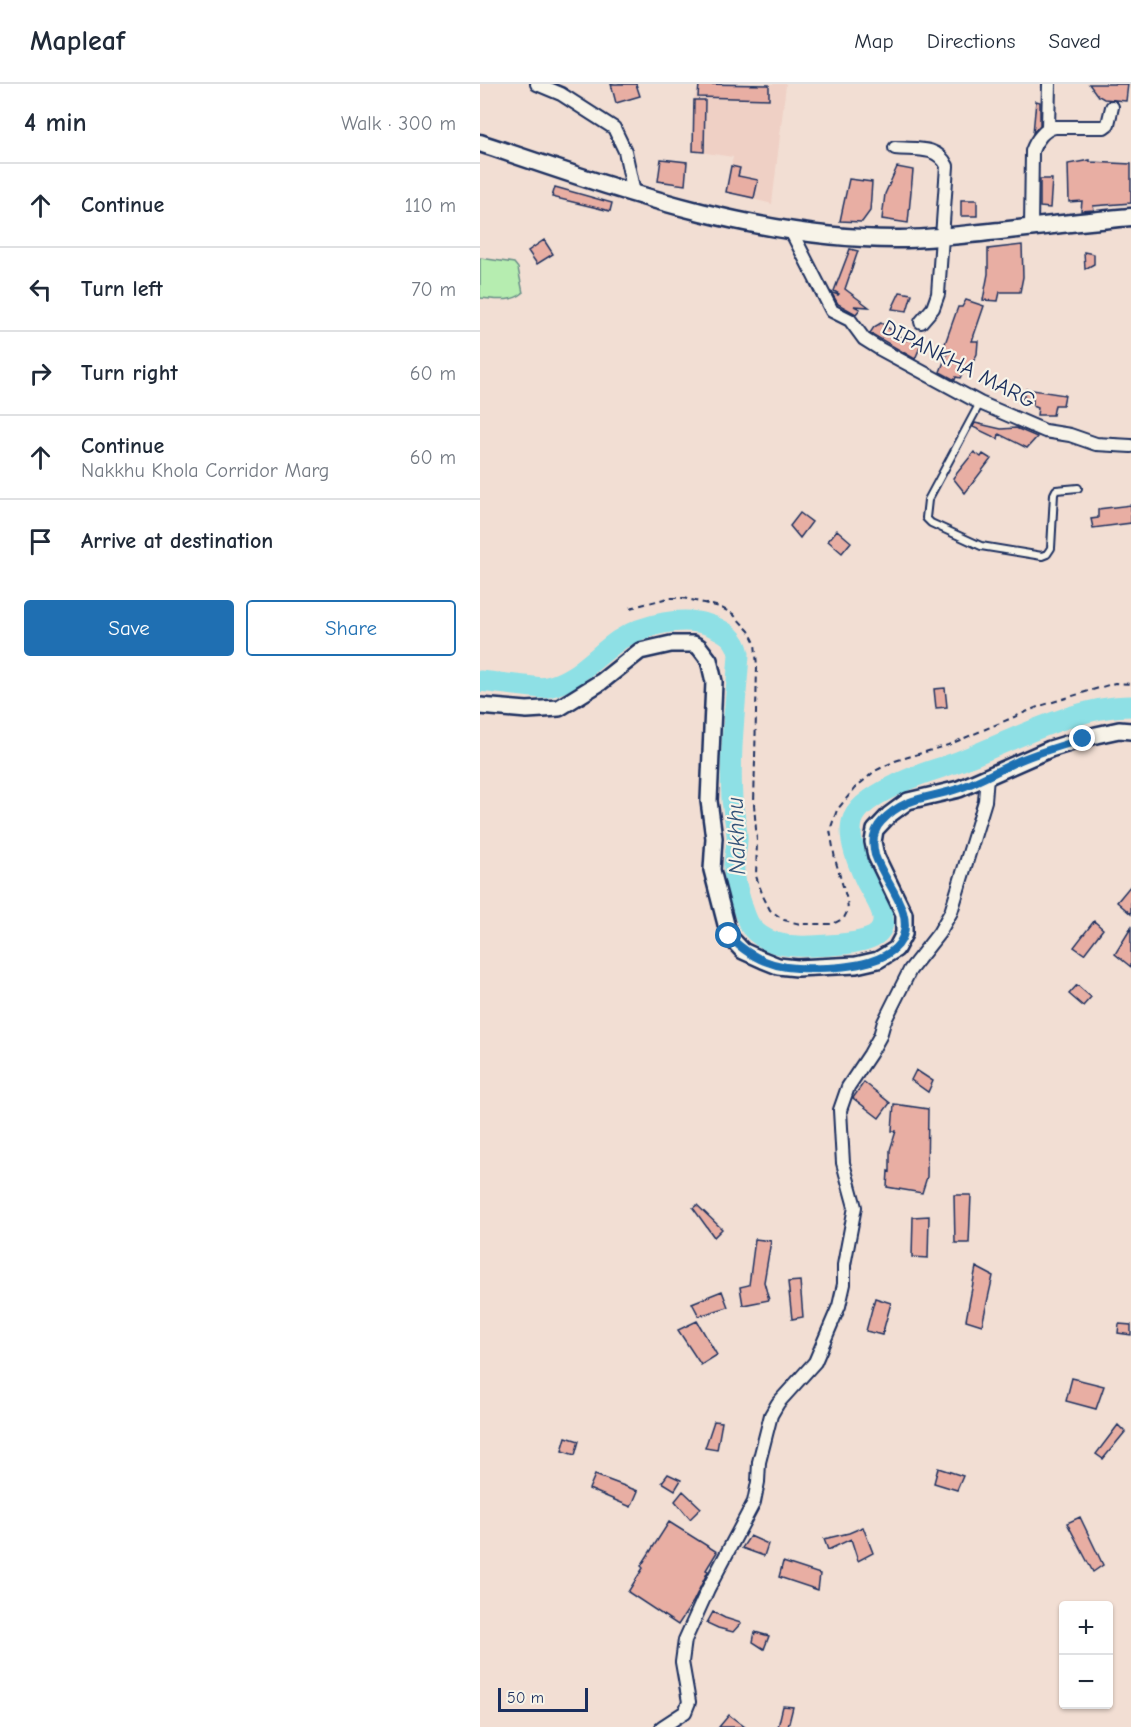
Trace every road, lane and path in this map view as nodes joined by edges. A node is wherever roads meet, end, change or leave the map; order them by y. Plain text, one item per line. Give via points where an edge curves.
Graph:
1 (537, 84) edge
2 (1049, 84) edge
3 (1112, 107) dead end
4 (1048, 128) junction
5 (480, 142) edge
6 (895, 148) dead end
7 (634, 193) junction
8 (1131, 217) edge
9 (1031, 227) junction
10 (790, 230) junction
11 (942, 236) junction
12 (921, 322) dead end
13 (980, 403) junction
14 (1131, 446) edge
15 (1078, 488) dead end
16 (630, 608) dead end
17 (1131, 684) edge
18 (480, 706) edge
19 (1131, 730) edge
20 (987, 776) junction
21 (662, 1727) edge

1 - 7 street via 561,94 614,128 625,151
2 - 4 street
3 - 4 street via 1104,128
4 - 9 street via 1032,151
5 - 7 main road
6 - 11 street via 936,152 947,166
7 - 10 main road via 688,209
8 - 9 main road
9 - 11 main road
10 - 11 main road via 889,239
10 - 13 street, DIPANKHA MARG via 832,311 850,320 864,339 880,349
11 - 12 street via 938,294
13 - 14 street, DIPANKHA MARG via 1045,431 1096,444
13 - 15 lane via 928,500 926,518 931,523 981,546 1042,556 1051,548 1056,490
16 - 17 path via 683,598 720,607 749,631 755,643 757,666 756,876 770,910 784,920 800,924 833,924 844,918 848,910 830,830 837,810 875,771 1040,706 1115,684
18 - 20 street via 559,708 640,651 671,644 699,647 708,660 714,682 709,801 714,838 712,870 719,903 729,936 743,951 778,966 856,965 878,960 896,949 904,934 904,914 876,856 875,830 908,801 959,789
19 - 20 street via 1096,735 1050,749
20 - 21 street via 985,801 951,912 910,970 840,1110 843,1163 855,1207 839,1306 815,1362 771,1415 754,1502 685,1640 682,1662 689,1702 685,1712

